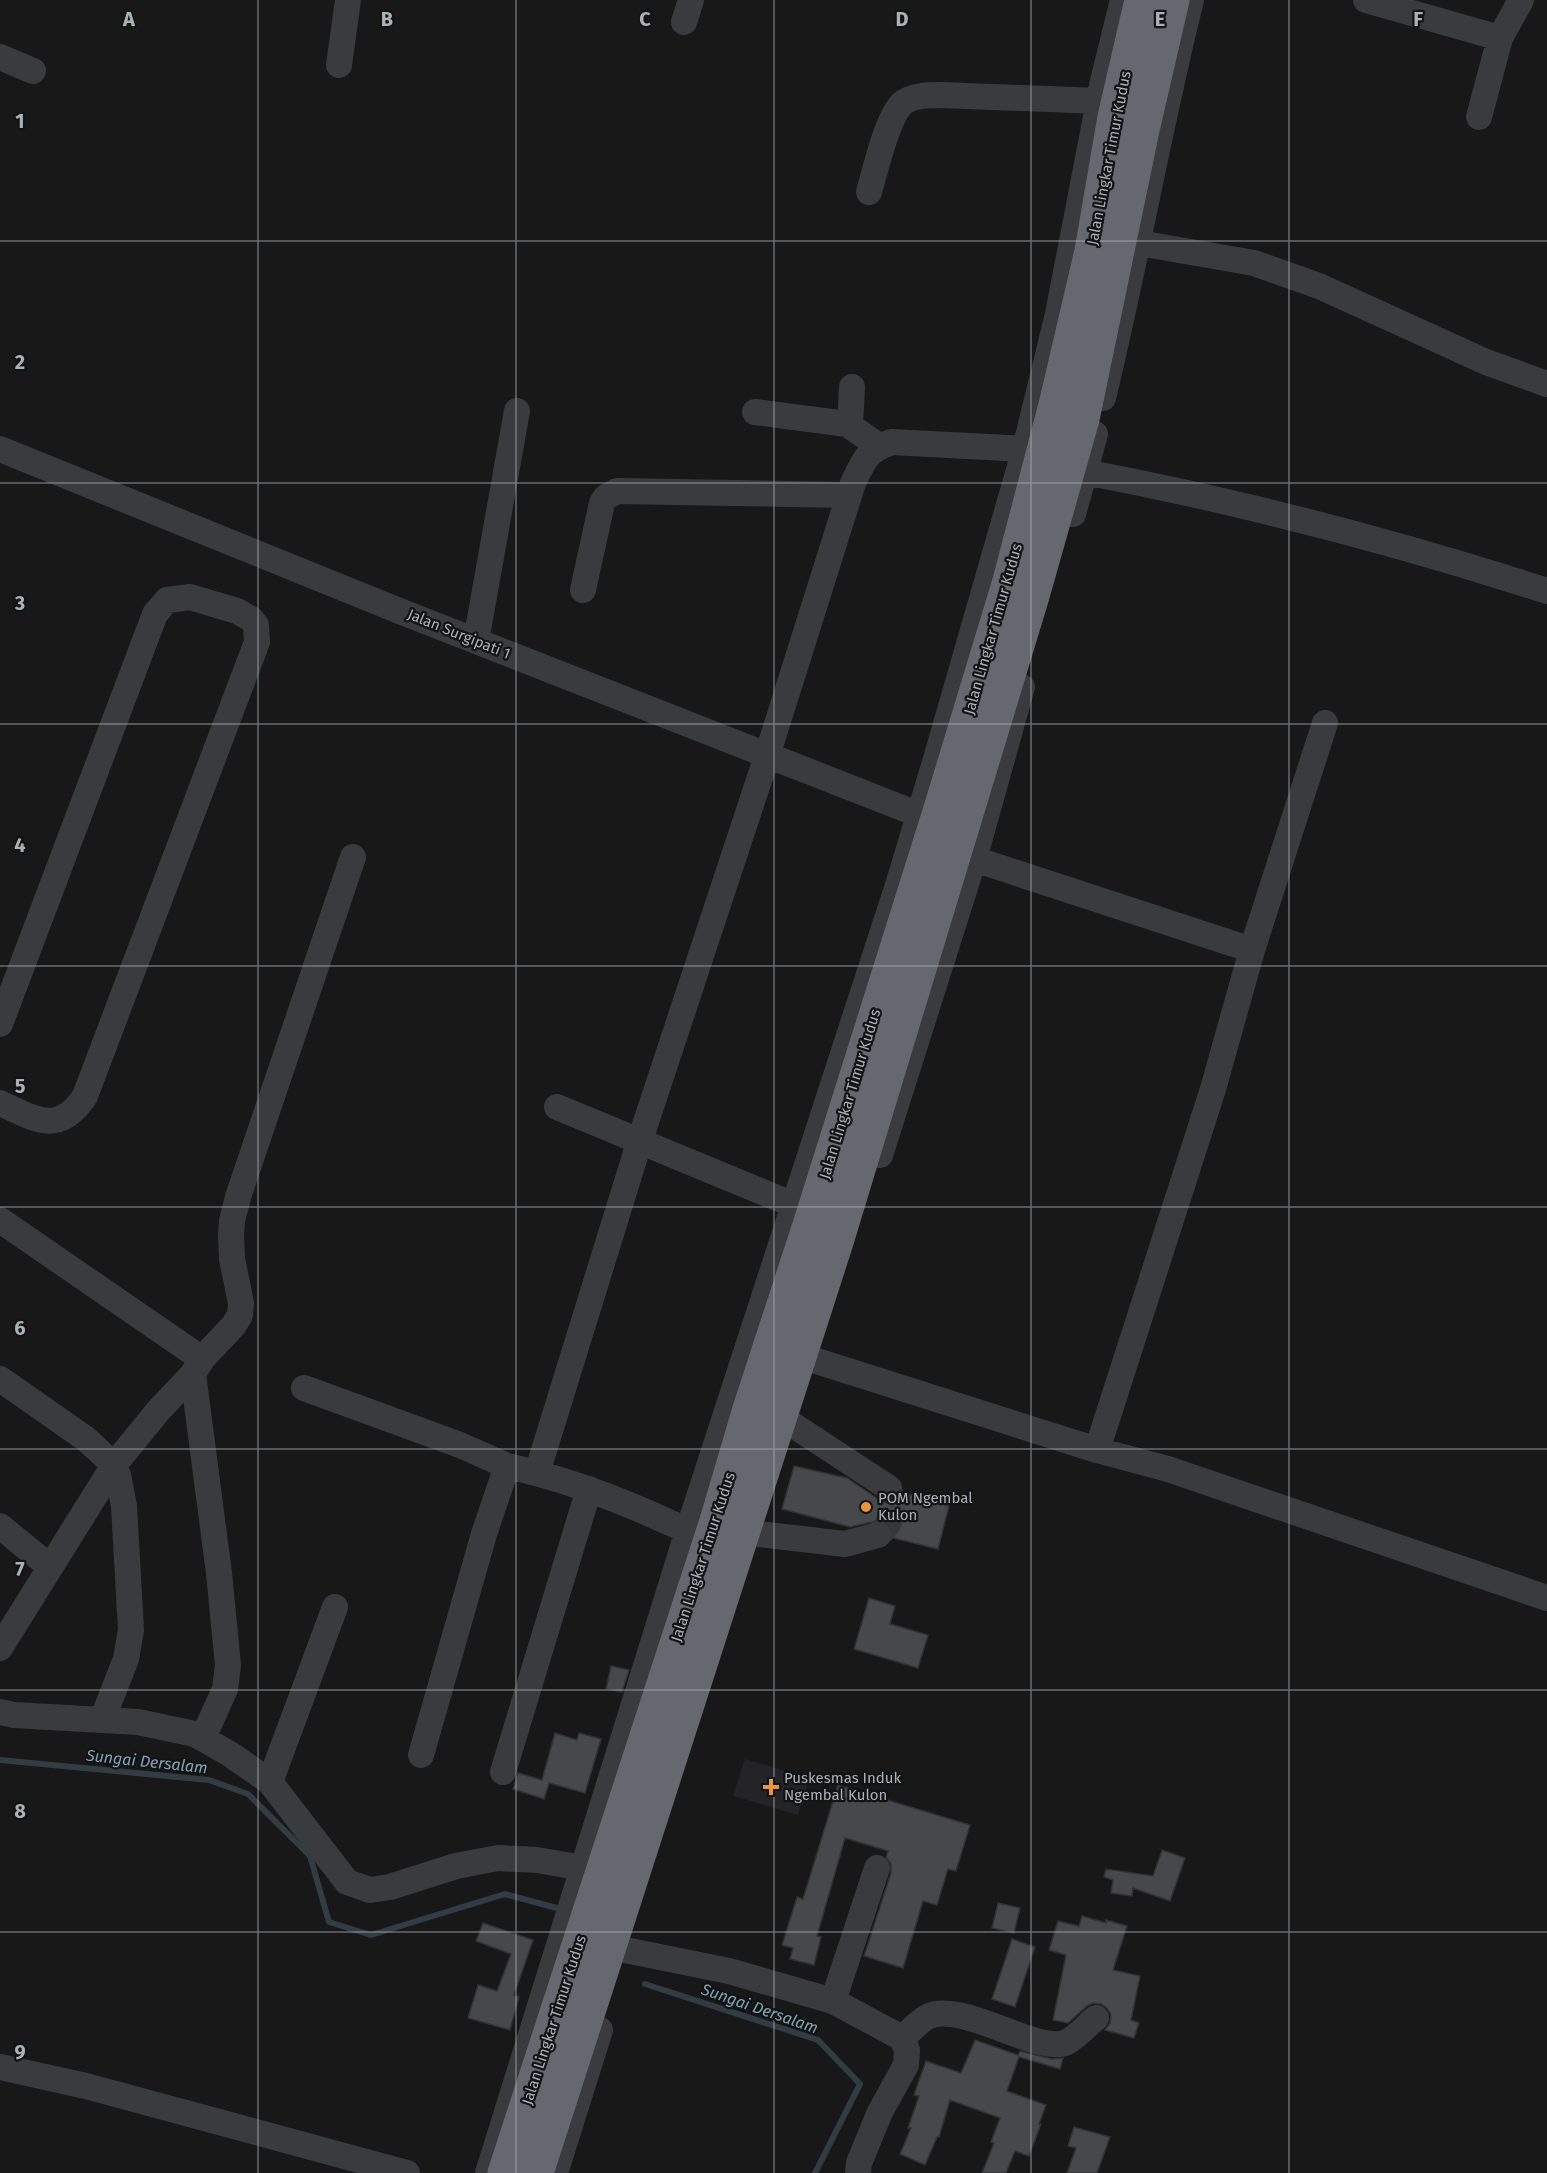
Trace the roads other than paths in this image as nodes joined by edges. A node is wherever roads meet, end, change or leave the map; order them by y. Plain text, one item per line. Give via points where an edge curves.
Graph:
1 (348, 0) edge
2 (1123, 0) edge
3 (1141, 0) edge
4 (1173, 0) edge
5 (1191, 0) edge
6 (1366, 0) edge
7 (1521, 0) edge
8 (1500, 38) junction
9 (0, 57) edge
10 (339, 65) dead end
11 (33, 71) dead end
12 (1099, 101) junction
13 (1479, 117) dead end
14 (869, 192) dead end
15 (1139, 243) junction
16 (1547, 384) edge
17 (852, 387) dead end
18 (517, 411) dead end
19 (755, 412) dead end
20 (850, 426) junction
21 (879, 446) junction
22 (0, 449) edge
23 (1025, 449) junction
24 (1085, 472) junction
25 (849, 495) junction
26 (584, 590) dead end
27 (1547, 591) edge
28 (476, 641) junction
29 (1325, 723) dead end
30 (767, 756) junction
31 (920, 814) junction
32 (353, 857) dead end
33 (974, 859) junction
34 (1252, 951) junction
35 (0, 1024) edge
36 (0, 1103) edge
37 (557, 1107) dead end
38 (640, 1140) junction
39 (794, 1205) junction
40 (0, 1220) edge
41 (808, 1357) junction
42 (197, 1366) junction
43 (0, 1379) edge
44 (304, 1388) dead end
45 (740, 1407) junction
46 (787, 1423) junction
47 (1097, 1450) junction
48 (114, 1465) junction
49 (507, 1466) junction
50 (537, 1473) junction
51 (889, 1488) dead end
52 (589, 1489) junction
53 (0, 1526) edge
54 (878, 1535) tunnel mouth
55 (725, 1536) junction
56 (51, 1567) junction
57 (1547, 1598) edge
58 (335, 1607) dead end
59 (0, 1648) edge
60 (0, 1712) edge
61 (102, 1720) junction
62 (203, 1738) junction
63 (421, 1755) dead end
64 (503, 1772) dead end
65 (270, 1782) junction
66 (583, 1868) junction
67 (877, 1868) dead end
68 (626, 1950) junction
69 (833, 2001) junction
70 (1096, 2018) dead end
71 (902, 2038) junction
72 (0, 2067) edge
73 (407, 2173) edge
74 (488, 2173) edge
75 (504, 2173) edge
76 (537, 2173) edge
77 (555, 2173) edge
78 (858, 2173) edge

1 - 10 street
2 - 12 street
3 - 45 highway, Jalan Lingkar Timur Kudus via 1114,117 1091,251 1008,580 813,1214
4 - 41 highway, Jalan Lingkar Timur Kudus via 1074,456
5 - 15 street
6 - 8 street
7 - 8 street
8 - 13 street
9 - 11 street
12 - 14 street via 941,95 919,96 903,102 888,128
12 - 23 street via 1058,314
15 - 16 street via 1254,263 1381,312 1486,362
15 - 24 street
17 - 20 street
18 - 28 street
19 - 20 street
20 - 21 street
21 - 23 street via 892,442
21 - 25 street via 867,455
22 - 28 street, Jalan Surgipati 1
23 - 31 street
24 - 27 street via 1336,529
24 - 33 street
25 - 26 street via 617,491 602,503
25 - 30 street
28 - 30 street, Jalan Surgipati 1
29 - 34 street
30 - 31 street, Jalan Surgipati 1
30 - 38 street
31 - 39 street
32 - 42 street via 234,1213 232,1259 240,1315
33 - 34 street
33 - 41 street
34 - 47 street via 1213,1089
35 - 36 street via 155,614 167,600 190,597 251,619 256,625 257,642 85,1096 65,1118 52,1121 38,1120
37 - 38 street
38 - 39 street
38 - 50 street
39 - 45 street
40 - 42 street
41 - 46 highway, Jalan Lingkar Timur Kudus
41 - 47 street
42 - 48 street
42 - 62 street via 228,1665 225,1689
43 - 48 street via 86,1439
44 - 49 street
45 - 46 street
45 - 55 highway, Jalan Lingkar Timur Kudus
46 - 51 street
46 - 55 highway, Jalan Lingkar Timur Kudus
47 - 57 street via 1168,1469
48 - 56 street
48 - 61 street via 124,1506 131,1630 126,1659
49 - 50 street
49 - 63 street
50 - 52 street
52 - 55 street
52 - 64 street
53 - 56 street
54 - 55 street via 845,1545
55 - 66 street
55 - 68 street
55 - 75 highway, Jalan Lingkar Timur Kudus
55 - 76 highway, Jalan Lingkar Timur Kudus
56 - 59 street
58 - 65 street
60 - 61 street
61 - 62 street via 138,1722
62 - 65 street
65 - 66 street via 347,1882 360,1888 390,1887 456,1866 498,1858
66 - 74 street
67 - 69 street
68 - 69 street via 729,1971
68 - 77 street
69 - 71 street
70 - 71 street via 1067,2043 1042,2042 968,2018 942,2014 928,2017
71 - 78 street via 907,2050 906,2065 876,2121
72 - 73 street via 86,2086

